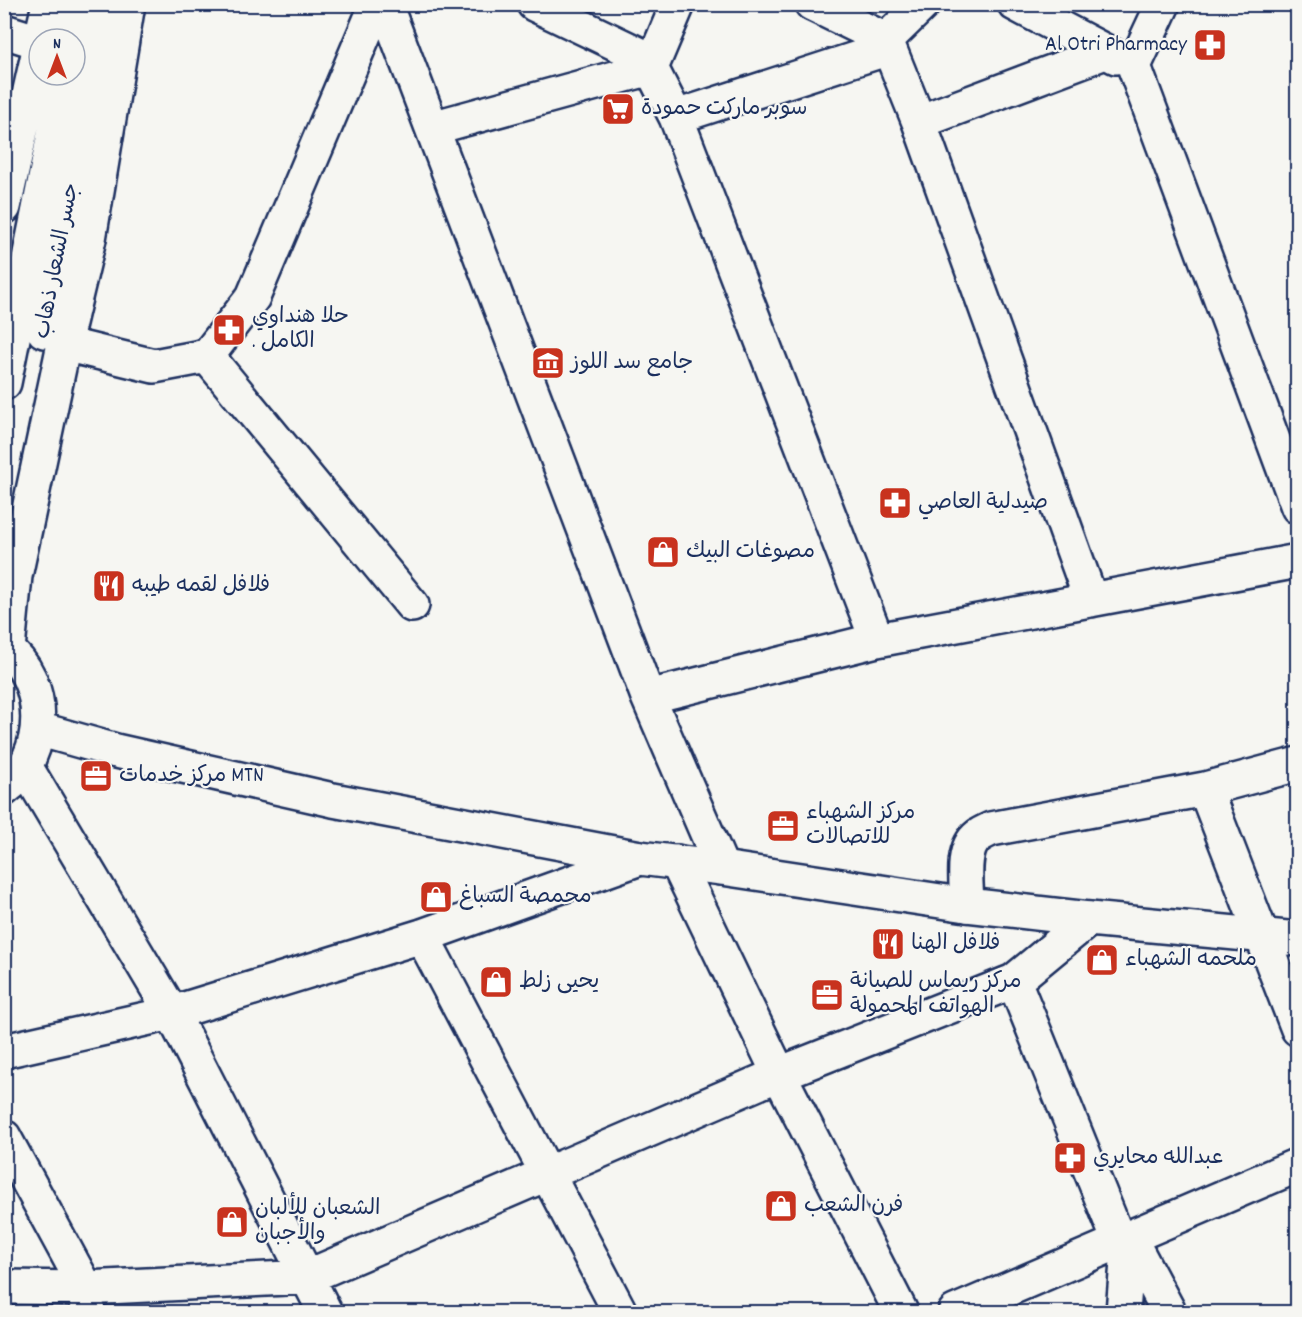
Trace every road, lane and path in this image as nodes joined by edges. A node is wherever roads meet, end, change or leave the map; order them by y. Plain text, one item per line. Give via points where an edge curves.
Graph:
1 (49, 4) edge
2 (80, 4) edge
3 (105, 4) edge
4 (128, 4) edge
5 (377, 4) edge
6 (385, 4) edge
7 (534, 4) edge
8 (678, 4) edge
9 (812, 4) edge
10 (923, 4) edge
11 (1016, 4) edge
12 (1163, 4) edge
13 (43, 27) edge
14 (75, 27) edge
15 (4, 31) edge
16 (27, 37) edge
17 (888, 44) junction
18 (1105, 52) junction
19 (652, 65) junction
20 (1134, 66) junction
21 (28, 87) edge
22 (64, 87) edge
23 (676, 117) junction
24 (919, 122) junction
25 (432, 129) junction
26 (11, 144) edge
27 (4, 207) edge
28 (64, 344) junction
29 (207, 356) junction
30 (4, 383) edge
31 (1298, 507) edge
32 (4, 517) edge
33 (1298, 561) edge
34 (1091, 600) junction
35 (412, 605) dead end
36 (877, 640) junction
37 (6, 648) edge
38 (648, 697) junction
39 (38, 729) junction
40 (1298, 764) edge
41 (15, 778) edge
42 (1205, 789) junction
43 (640, 858) junction
44 (677, 862) junction
45 (722, 868) junction
46 (967, 905) junction
47 (1089, 919) junction
48 (1260, 935) junction
49 (422, 936) junction
50 (1298, 939) edge
51 (1014, 981) junction
52 (172, 1013) junction
53 (1298, 1029) edge
54 (4, 1051) edge
55 (779, 1074) junction
56 (4, 1137) edge
57 (1298, 1165) edge
58 (547, 1175) junction
59 (1124, 1239) junction
60 (308, 1277) junction
61 (4, 1287) edge
62 (87, 1300) edge
63 (325, 1312) edge
64 (620, 1312) edge
65 (901, 1312) edge
66 (955, 1312) edge
67 (1123, 1312) edge
68 (1168, 1312) edge

1 - 13 street
2 - 14 street
3 - 32 street, جسر الشعار ذهاب via 62,249
4 - 28 street via 89,239
5 - 29 street via 253,297
6 - 25 street
7 - 19 street
8 - 19 street
9 - 17 street
10 - 17 street
11 - 18 street
12 - 20 street
15 - 16 street
17 - 23 street
17 - 24 street
18 - 20 street
18 - 24 street
19 - 23 street
19 - 25 street
20 - 31 street
21 - 26 street
22 - 30 street
23 - 36 street
24 - 34 street
25 - 38 street
26 - 27 street
28 - 29 street via 154,366
28 - 37 street via 15,576
29 - 35 street
33 - 34 street
34 - 36 street
36 - 38 street
37 - 39 street via 23,666 33,685
38 - 45 street
39 - 41 street via 33,748
39 - 43 street via 116,751 333,800
40 - 42 street
41 - 52 street
42 - 46 street via 991,829 970,846 966,863
42 - 48 street
43 - 44 street
43 - 49 street
44 - 45 street
44 - 55 street
45 - 46 street
46 - 47 street
47 - 48 street
47 - 51 street
48 - 50 street
48 - 53 street
49 - 52 street
49 - 58 street
51 - 55 street
51 - 59 street
52 - 54 street
52 - 60 street
55 - 58 street
55 - 65 street
56 - 62 street
57 - 59 street
58 - 60 street
58 - 64 street
59 - 66 street
59 - 67 street
59 - 68 street
60 - 62 street
60 - 63 street
61 - 62 street

